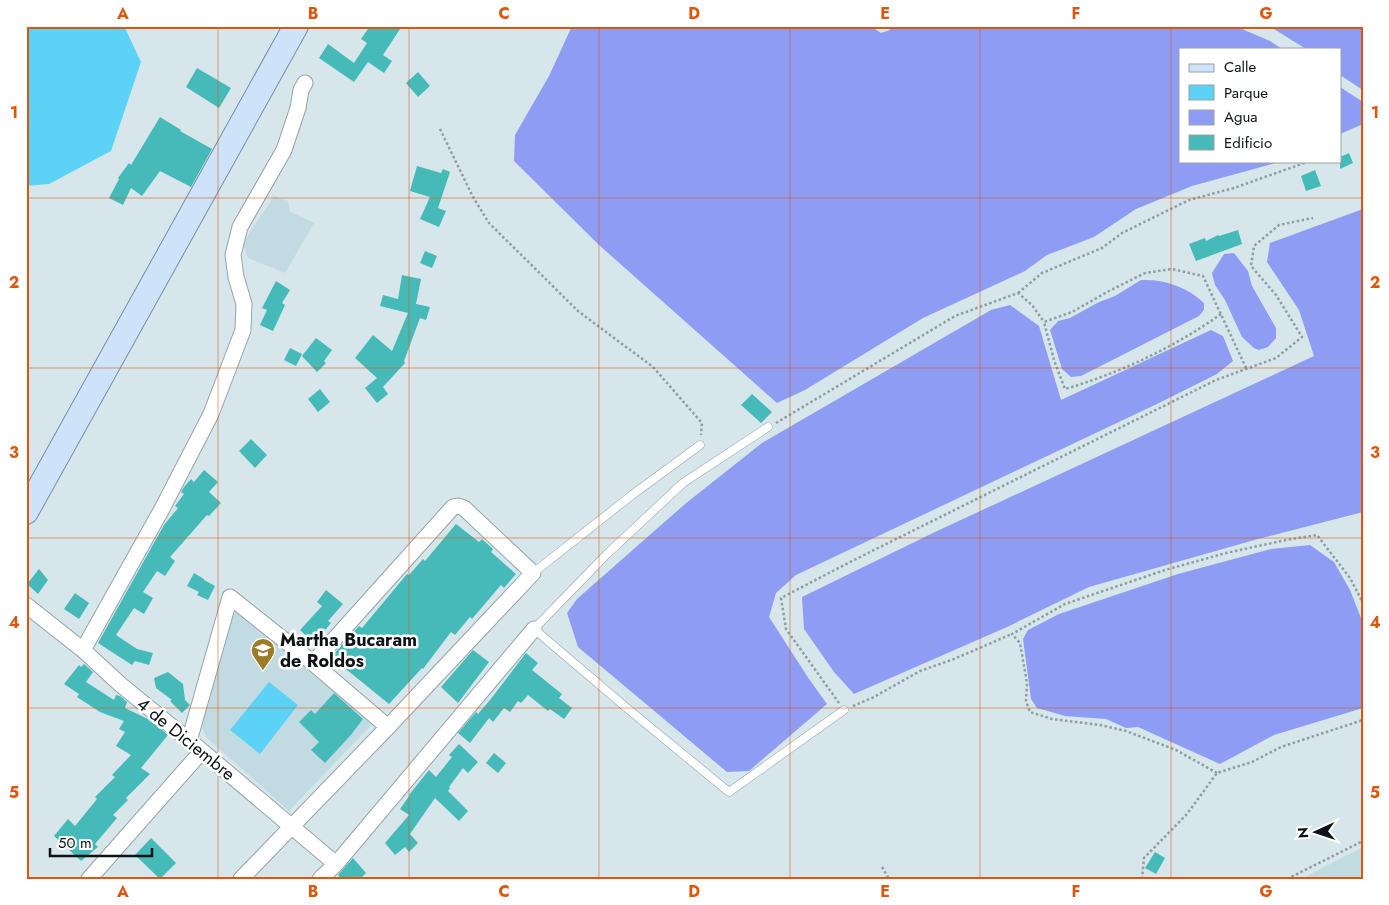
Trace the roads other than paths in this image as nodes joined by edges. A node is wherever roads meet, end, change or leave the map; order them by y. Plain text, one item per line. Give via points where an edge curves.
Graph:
1 (296, 26) edge
2 (305, 83) dead end
3 (768, 427) road end
4 (700, 445) road end
5 (26, 512) edge
6 (533, 573) junction
7 (26, 604) edge
8 (534, 629) junction
9 (83, 650) junction
10 (312, 663) junction
11 (844, 710) road end
12 (388, 727) junction
13 (189, 742) junction
14 (202, 751) junction
15 (291, 826) junction
16 (336, 864) junction
17 (89, 879) edge
18 (241, 879) edge
19 (320, 879) edge

1 - 5 main road
2 - 9 street via 284,150 240,227 233,255 244,304 243,330 211,414
3 - 8 lane via 683,483
4 - 6 lane
6 - 10 street via 464,508 453,507
6 - 12 street
7 - 9 street, 4 de Diciembre
8 - 11 lane via 729,792
8 - 16 street
9 - 13 street, 4 de Diciembre
10 - 12 street
10 - 13 street via 230,597
12 - 15 street
13 - 14 street, 4 de Diciembre
14 - 15 street, 4 de Diciembre
14 - 17 street
15 - 16 street, 4 de Diciembre
15 - 18 street
16 - 19 street

